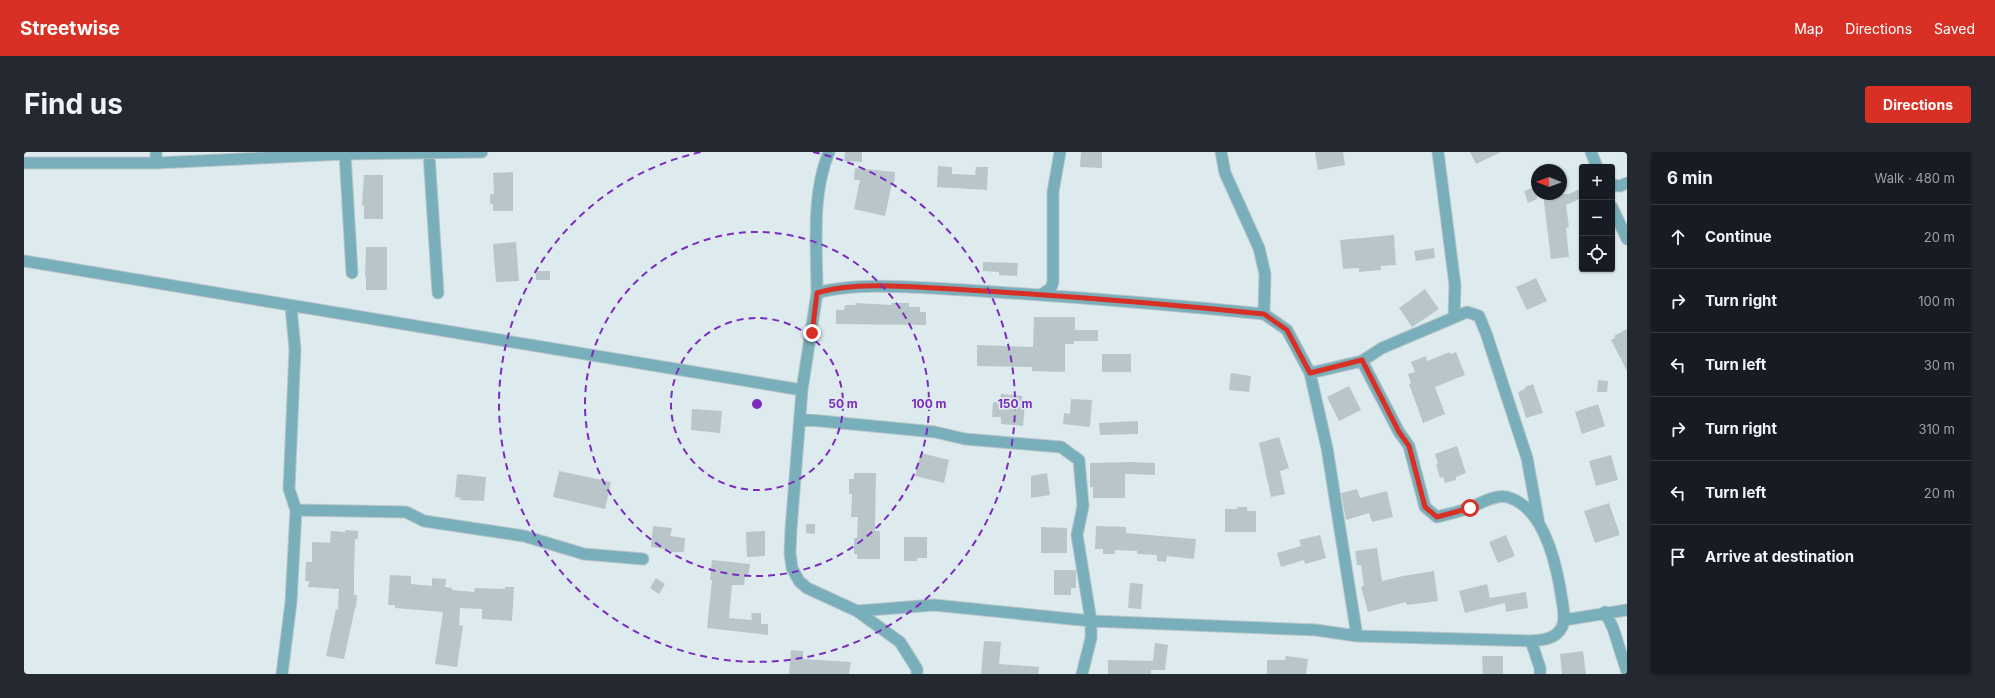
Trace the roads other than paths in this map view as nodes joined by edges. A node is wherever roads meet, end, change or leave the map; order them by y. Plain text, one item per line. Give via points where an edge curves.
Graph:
1 (447, 152) edge
2 (482, 152) edge
3 (829, 152) edge
4 (1060, 152) edge
5 (1220, 152) edge
6 (1438, 152) edge
7 (1591, 152) edge
8 (345, 154) junction
9 (429, 154) junction
10 (224, 156) edge
11 (156, 158) edge
12 (24, 163) edge
13 (1596, 164) edge
14 (1627, 183) edge
15 (1615, 185) edge
16 (1615, 213) edge
17 (1627, 239) edge
18 (24, 261) edge
19 (352, 273) dead end
20 (438, 293) dead end
21 (817, 293) junction
22 (1041, 295) junction
23 (291, 307) junction
24 (1264, 314) junction
25 (1454, 317) junction
26 (1362, 360) junction
27 (1310, 373) junction
28 (802, 390) junction
29 (800, 420) junction
30 (296, 510) junction
31 (1539, 524) junction
32 (643, 559) dead end
33 (1627, 610) edge
34 (857, 611) junction
35 (1605, 612) junction
36 (1564, 620) junction
37 (1091, 621) junction
38 (1357, 636) junction
39 (1531, 641) junction
40 (1627, 672) edge
41 (282, 674) edge
42 (917, 674) edge
43 (1082, 674) edge
44 (1540, 674) edge

1 - 2 street
1 - 9 street
3 - 21 street via 823,167 818,205
4 - 22 street via 1053,192 1053,282 1051,288
5 - 24 street via 1225,173 1259,248 1265,274
6 - 25 street via 1455,285
7 - 13 street
8 - 9 street
8 - 10 street
8 - 19 street
9 - 20 street
10 - 11 street
11 - 12 street
14 - 15 street
16 - 17 street
18 - 23 street
21 - 22 street via 834,288 896,287
21 - 28 street
22 - 24 street
23 - 28 street
23 - 30 street via 294,349 289,489
24 - 27 street via 1287,330
25 - 26 street via 1382,348
25 - 31 street via 1467,312 1479,316 1527,458
26 - 27 street
26 - 31 street via 1399,432 1409,446 1425,507 1430,513 1437,517 1470,508 1486,500 1506,497 1524,505
27 - 38 street via 1328,448
28 - 29 street
29 - 34 street via 791,529 792,568 799,581 807,588
29 - 37 street via 1062,447 1079,460 1082,506 1077,535
30 - 32 street via 406,512 424,521 524,536 584,554
30 - 41 street via 291,602
31 - 36 street via 1552,552 1560,584
33 - 35 street
34 - 37 street via 934,605
34 - 42 street via 900,642 917,669
35 - 36 street
35 - 40 street via 1613,628
36 - 39 street via 1562,628 1547,640
37 - 38 street via 1316,630
37 - 43 street via 1091,638
38 - 39 street
39 - 44 street

